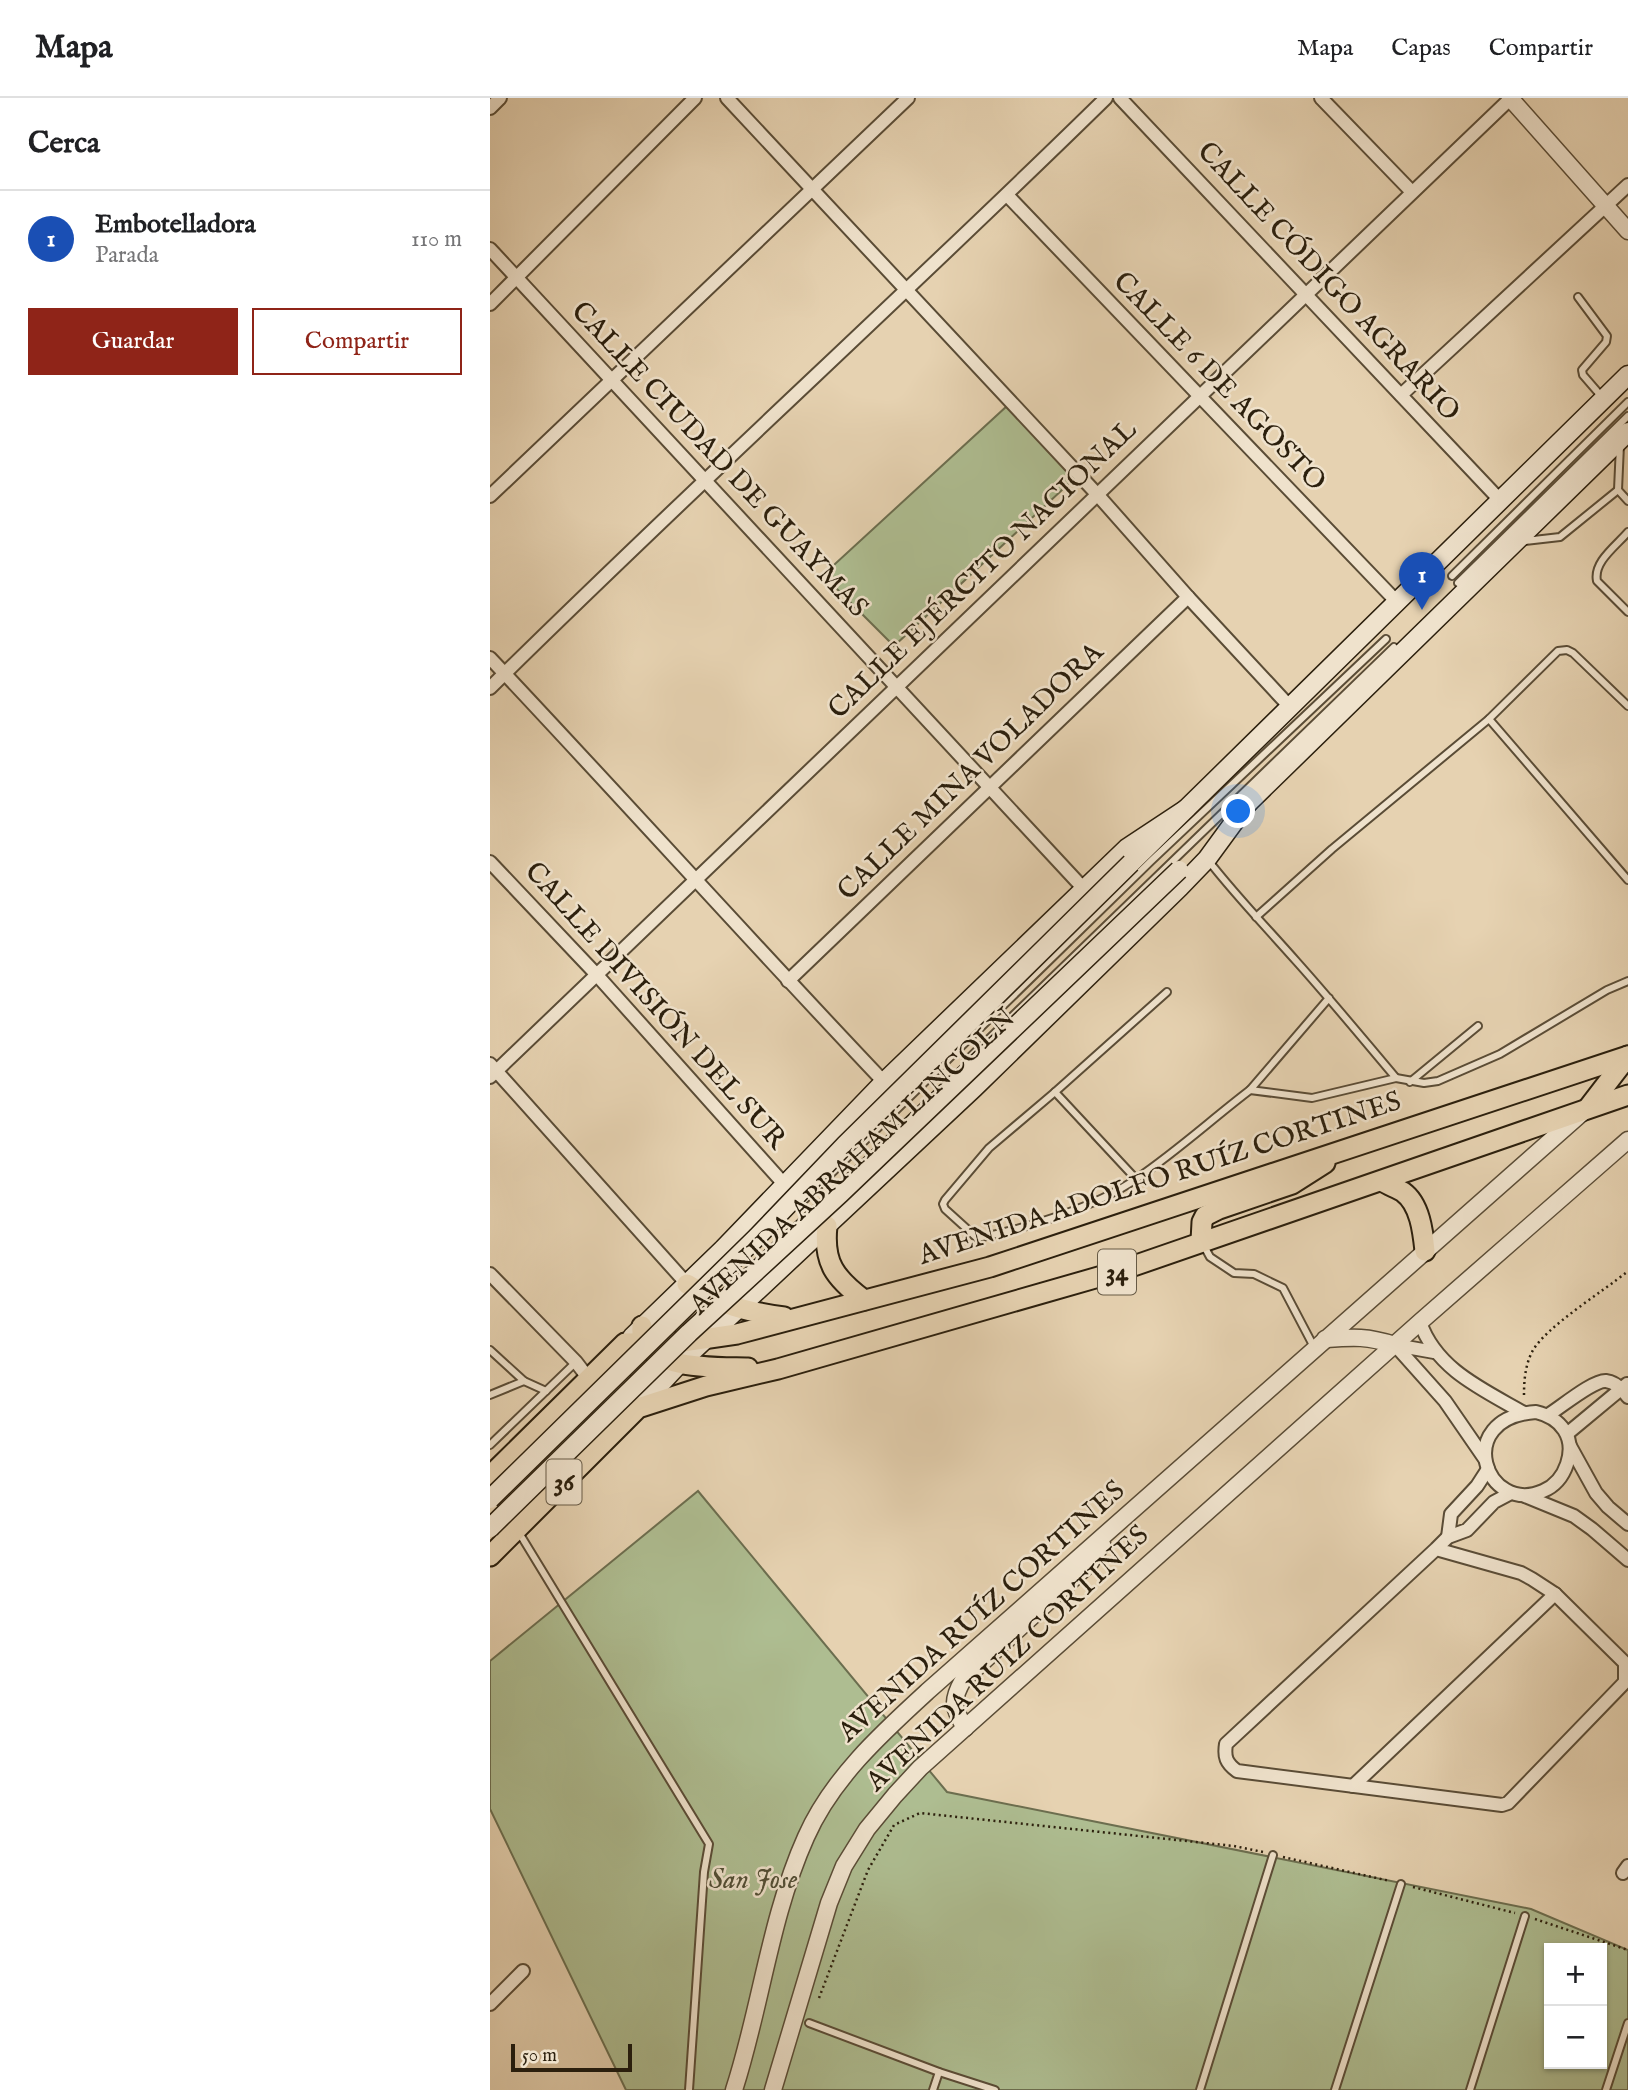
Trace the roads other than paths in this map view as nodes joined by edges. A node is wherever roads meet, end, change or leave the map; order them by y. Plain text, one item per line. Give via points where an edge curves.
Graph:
1 (500, 98) edge
2 (695, 98) edge
3 (727, 98) edge
4 (908, 98) edge
5 (1106, 98) edge
6 (1121, 98) edge
7 (1321, 98) edge
8 (1510, 98) edge
9 (490, 108) edge
10 (1628, 185) edge
11 (811, 188) junction
12 (1412, 192) junction
13 (1007, 195) junction
14 (1606, 206) junction
15 (1628, 231) edge
16 (490, 249) edge
17 (517, 278) junction
18 (906, 288) junction
19 (1307, 295) junction
20 (1578, 296) dead end
21 (490, 304) edge
22 (1628, 375) edge
23 (613, 380) junction
24 (1401, 395) junction
25 (1200, 398) junction
26 (1603, 398) junction
27 (1628, 402) edge
28 (1628, 416) edge
29 (1624, 436) edge
30 (704, 480) junction
31 (1618, 490) junction
32 (1096, 494) junction
33 (490, 496) edge
34 (1499, 499) junction
35 (1628, 501) edge
36 (1628, 532) edge
37 (1517, 541) junction
38 (1452, 576) dead end
39 (1458, 583) dead end
40 (1188, 597) junction
41 (1397, 602) junction
42 (1628, 612) edge
43 (1386, 639) dead end
44 (1394, 647) dead end
45 (490, 658) edge
46 (505, 674) junction
47 (896, 687) junction
48 (490, 688) edge
49 (1628, 706) edge
50 (1291, 708) junction
51 (1489, 719) junction
52 (991, 788) junction
53 (1248, 803) junction
54 (1186, 809) junction
55 (1207, 859) junction
56 (490, 862) edge
57 (697, 879) junction
58 (1628, 880) edge
59 (1084, 889) junction
60 (1256, 917) junction
61 (596, 974) junction
62 (788, 981) junction
63 (1628, 981) edge
64 (1167, 992) dead end
65 (1329, 998) junction
66 (1478, 1026) dead end
67 (1628, 1056) edge
68 (958, 1069) dead end
69 (492, 1070) edge
70 (1396, 1078) junction
71 (884, 1082) junction
72 (1410, 1082) junction
73 (938, 1088) dead end
74 (1250, 1090) junction
75 (1055, 1092) junction
76 (1628, 1095) edge
77 (1588, 1108) junction
78 (1628, 1140) edge
79 (1343, 1150) junction
80 (1136, 1180) junction
81 (1382, 1181) junction
82 (783, 1184) junction
83 (754, 1216) junction
84 (827, 1226) junction
85 (1200, 1241) junction
86 (764, 1249) junction
87 (1425, 1251) junction
88 (795, 1253) junction
89 (492, 1281) edge
90 (687, 1284) junction
91 (864, 1300) junction
92 (721, 1303) junction
93 (796, 1318) junction
94 (1420, 1322) junction
95 (705, 1340) junction
96 (682, 1342) junction
97 (1320, 1344) junction
98 (1395, 1345) junction
99 (652, 1347) junction
100 (490, 1350) edge
101 (1434, 1352) junction
102 (576, 1362) junction
103 (778, 1369) junction
104 (589, 1379) junction
105 (524, 1381) junction
106 (1626, 1390) edge
107 (547, 1391) junction
108 (490, 1395) edge
109 (638, 1408) junction
110 (1524, 1413) junction
111 (1548, 1415) junction
112 (1569, 1440) junction
113 (490, 1445) edge
114 (1486, 1464) junction
115 (490, 1476) edge
116 (1517, 1494) junction
117 (490, 1499) edge
118 (490, 1519) edge
119 (1628, 1524) edge
120 (502, 1530) edge
121 (1111, 1530) junction
122 (1448, 1538) junction
123 (1436, 1549) junction
124 (490, 1556) edge
125 (1628, 1560) edge
126 (1555, 1594) junction
127 (965, 1728) junction
128 (1353, 1786) junction
129 (1273, 1854) dead end
130 (1401, 1884) dead end
131 (1525, 1916) dead end
132 (523, 1971) dead end
133 (490, 2004) edge
134 (809, 2023) road end
135 (1628, 2023) edge
136 (939, 2072) junction
137 (689, 2090) edge
138 (734, 2090) edge
139 (773, 2090) edge
140 (933, 2090) edge
141 (995, 2090) edge
142 (1200, 2090) edge
143 (1335, 2090) edge
144 (1470, 2090) edge
145 (1606, 2090) edge

1 - 9 street
2 - 17 street
3 - 11 street
4 - 11 street
5 - 13 street
6 - 19 street, CALLE CÓDIGO AGRARIO
7 - 12 street
8 - 12 street, CALLE EJÉRCITO NACIONAL
8 - 14 street
10 - 14 street
11 - 18 street
11 - 23 street
12 - 19 street, CALLE EJÉRCITO NACIONAL
13 - 18 street
13 - 25 street, CALLE 6 DE AGOSTO
14 - 15 street
14 - 24 street
16 - 17 street, CALLE CIUDAD DE GUAYMAS
17 - 21 street
17 - 23 street, CALLE CIUDAD DE GUAYMAS
18 - 30 street
18 - 32 street
19 - 24 street, CALLE CÓDIGO AGRARIO
19 - 25 street, CALLE EJÉRCITO NACIONAL
20 - 26 lane via 1607,336 1582,370
22 - 26 main road, 36
23 - 30 street, CALLE CIUDAD DE GUAYMAS
23 - 33 street
24 - 34 street, CALLE CÓDIGO AGRARIO
25 - 32 street, CALLE EJÉRCITO NACIONAL
25 - 41 street, CALLE 6 DE AGOSTO
26 - 34 main road, 36
27 - 38 lane
28 - 39 lane
29 - 31 lane
29 - 37 main road, AVENIDA ABRAHAM LINCOLN / 36
30 - 46 street
30 - 47 street, CALLE CIUDAD DE GUAYMAS
31 - 35 lane
31 - 37 lane via 1560,537
32 - 40 street
32 - 47 street, CALLE EJÉRCITO NACIONAL
34 - 41 main road, 36
36 - 42 lane via 1595,574
37 - 53 main road, AVENIDA ABRAHAM LINCOLN / 36
40 - 50 street
40 - 52 street, CALLE MINA VOLADORA
41 - 50 main road, 36
43 - 86 lane via 1151,861
44 - 68 lane
45 - 46 street
46 - 48 street
46 - 57 street
47 - 52 street, CALLE CIUDAD DE GUAYMAS
47 - 57 street, CALLE EJÉRCITO NACIONAL
49 - 51 lane via 1573,653 1562,650
50 - 54 main road, 36
51 - 58 lane
51 - 60 lane
52 - 59 street, CALLE CIUDAD DE GUAYMAS
52 - 62 street, CALLE MINA VOLADORA
53 - 55 main road, AVENIDA ABRAHAM LINCOLN / 36
53 - 120 main road, AVENIDA ABRAHAM LINCOLN / 36, bridge via 689,1333
54 - 59 main road, AVENIDA ABRAHAM LINCOLN / 36 via 1127,848
54 - 117 main road, 36, bridge
55 - 60 lane
55 - 84 main road, AVENIDA ABRAHAM LINCOLN / 36
56 - 61 street, CALLE DIVISIÓN DEL SUR
57 - 61 street, CALLE EJÉRCITO NACIONAL
57 - 62 street
59 - 71 main road, AVENIDA ABRAHAM LINCOLN / 36
60 - 65 lane
61 - 69 street, CALLE EJÉRCITO NACIONAL
61 - 82 street, CALLE DIVISIÓN DEL SUR
62 - 71 street
63 - 72 lane via 1500,1054 1438,1081
64 - 75 lane
65 - 70 lane
65 - 74 lane
66 - 72 lane
67 - 77 main road
67 - 79 main road, AVENIDA ADOLFO RUÍZ CORTINES / 34
69 - 90 street
70 - 72 lane
70 - 74 lane via 1312,1098
71 - 82 main road, AVENIDA ABRAHAM LINCOLN / 36
73 - 86 lane
74 - 80 lane
75 - 80 lane
75 - 80 lane via 989,1148 945,1200 945,1209 979,1238 1098,1200
76 - 77 main road, 34
77 - 81 main road, 34
77 - 87 street, AVENIDA RUÍZ CORTINES
78 - 94 street
79 - 85 main road via 1292,1184 1205,1216
79 - 91 main road, AVENIDA ADOLFO RUÍZ CORTINES / 34 via 990,1267
81 - 85 main road, 34
81 - 87 main road via 1405,1193 1413,1205
82 - 83 main road, AVENIDA ABRAHAM LINCOLN / 36
83 - 86 main road via 753,1236
83 - 90 main road, AVENIDA ABRAHAM LINCOLN / 36
84 - 88 main road, AVENIDA ABRAHAM LINCOLN / 36
84 - 91 main road via 832,1268
85 - 97 lane via 1210,1257 1234,1273 1254,1274 1283,1288
85 - 103 main road, 34 via 1116,1272
86 - 88 main road
86 - 92 lane
86 - 92 lane
87 - 97 street, AVENIDA RUÍZ CORTINES
88 - 92 main road, AVENIDA ABRAHAM LINCOLN / 36
89 - 102 street
90 - 92 main road
90 - 99 main road, AVENIDA ABRAHAM LINCOLN / 36
91 - 93 main road, AVENIDA ADOLFO RUÍZ CORTINES / 34
92 - 93 main road
92 - 95 main road, AVENIDA ABRAHAM LINCOLN / 36
92 - 96 lane
92 - 99 lane
93 - 95 main road, AVENIDA ADOLFO RUÍZ CORTINES / 34
94 - 98 street
94 - 101 street
95 - 96 main road, 34
95 - 99 main road, AVENIDA ABRAHAM LINCOLN / 36
96 - 99 main road, 34
97 - 98 street via 1362,1336
97 - 121 street, AVENIDA RUÍZ CORTINES
98 - 101 street
98 - 114 street via 1445,1401
98 - 127 street, AVENIDA RUIZ CORTINES
99 - 103 main road via 716,1368
99 - 104 main road, AVENIDA ABRAHAM LINCOLN / 36
99 - 109 main road, AVENIDA ABRAHAM LINCOLN / 36
99 - 118 lane
99 - 120 lane
100 - 105 lane
101 - 110 street via 1467,1381
102 - 104 street
102 - 107 lane
103 - 109 main road, 34
104 - 115 main road, AVENIDA ABRAHAM LINCOLN / 36
105 - 107 lane
105 - 108 lane
106 - 111 street via 1609,1381 1597,1383
106 - 112 street
107 - 113 lane
109 - 120 main road, AVENIDA ABRAHAM LINCOLN / 36
110 - 111 street
110 - 114 street via 1494,1427
111 - 112 street
112 - 116 street via 1568,1461 1556,1482 1534,1494
112 - 119 street via 1596,1493
114 - 116 street via 1493,1479
114 - 122 street via 1477,1486 1451,1514
116 - 122 street via 1494,1502 1467,1530
116 - 125 street via 1574,1516
120 - 124 main road, AVENIDA ABRAHAM LINCOLN / 36
120 - 137 lane via 709,1844
121 - 127 street via 1090,1563 962,1680 954,1711
121 - 138 street, AVENIDA RUÍZ CORTINES via 880,1735 828,1800 806,1836 789,1885
122 - 123 street
123 - 126 street via 1521,1573
123 - 128 street via 1226,1744 1224,1755 1237,1771
126 - 128 street
126 - 128 street via 1625,1663 1625,1682 1508,1802 1502,1805
127 - 139 street, AVENIDA RUIZ CORTINES via 895,1795 844,1866
129 - 142 lane
130 - 143 lane
131 - 144 lane
132 - 133 street
134 - 136 lane
135 - 145 lane
136 - 140 lane
136 - 141 lane

